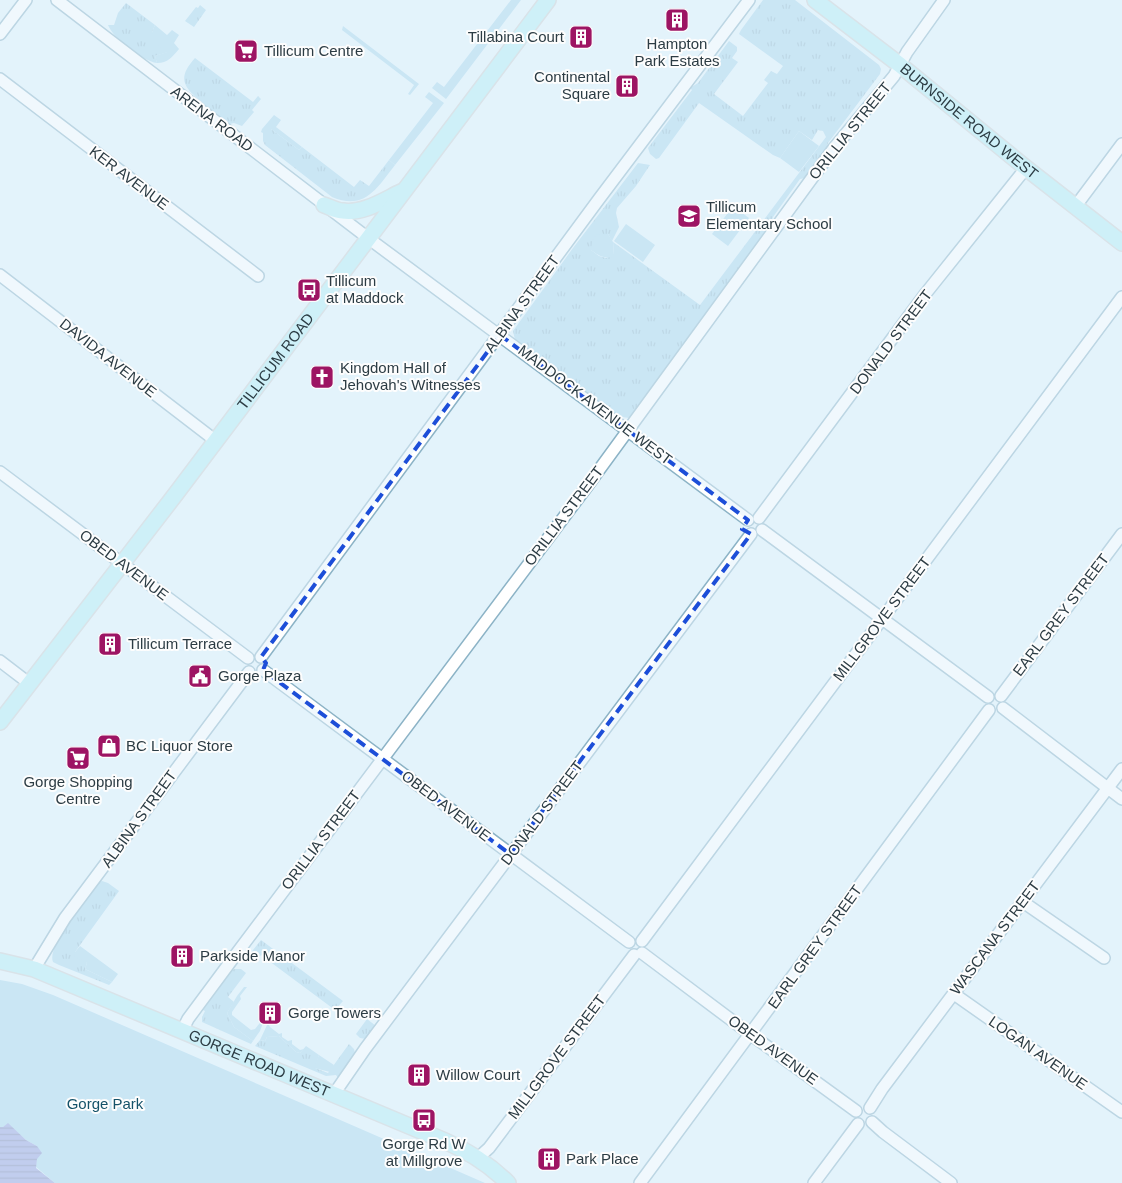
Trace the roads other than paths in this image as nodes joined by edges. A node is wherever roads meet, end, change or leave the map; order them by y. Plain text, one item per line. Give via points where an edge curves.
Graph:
1 (26, 0) edge
2 (57, 0) edge
3 (548, 0) edge
4 (749, 0) edge
5 (815, 0) edge
6 (832, 0) edge
7 (944, 0) edge
8 (0, 34) edge
9 (900, 65) junction
10 (0, 79) edge
11 (1122, 144) edge
12 (1026, 168) junction
13 (404, 190) junction
14 (324, 204) junction
15 (1075, 207) junction
16 (368, 238) junction
17 (1122, 243) edge
18 (0, 275) edge
19 (258, 276) dead end
20 (1122, 297) edge
21 (500, 335) junction
22 (628, 430) junction
23 (216, 441) junction
24 (0, 472) edge
25 (755, 526) junction
26 (1122, 534) edge
27 (122, 564) junction
28 (881, 619) junction
29 (261, 657) junction
30 (248, 658) junction
31 (0, 661) edge
32 (263, 670) junction
33 (249, 672) junction
34 (30, 684) junction
35 (1000, 696) junction
36 (988, 697) junction
37 (1003, 708) junction
38 (989, 710) junction
39 (0, 722) edge
40 (381, 758) junction
41 (1122, 769) edge
42 (1107, 788) junction
43 (1122, 799) edge
44 (510, 854) junction
45 (1023, 902) junction
46 (639, 950) junction
47 (1104, 958) dead end
48 (0, 961) edge
49 (34, 969) junction
50 (954, 994) junction
51 (182, 1031) junction
52 (750, 1034) junction
53 (334, 1094) junction
54 (870, 1108) junction
55 (856, 1110) junction
56 (1122, 1112) edge
57 (872, 1122) junction
58 (858, 1124) junction
59 (478, 1158) junction
60 (508, 1183) edge
61 (640, 1183) edge
62 (814, 1183) edge
63 (951, 1183) edge

1 - 8 street
2 - 14 street, ARENA ROAD
3 - 13 main road, TILLICUM ROAD
4 - 21 street, ALBINA STREET
5 - 9 main road, BURNSIDE ROAD WEST
6 - 9 main road
7 - 9 street, ORILLIA STREET
9 - 12 main road, BURNSIDE ROAD WEST
9 - 22 street, ORILLIA STREET via 829,156
10 - 19 street, KER AVENUE
11 - 15 street
12 - 15 main road, BURNSIDE ROAD WEST
12 - 25 street, DONALD STREET via 926,293
13 - 14 main road via 368,208 344,212
13 - 16 main road, TILLICUM ROAD
14 - 16 street, ARENA ROAD
15 - 17 main road, BURNSIDE ROAD WEST
16 - 21 street, MADDOCK AVENUE WEST
16 - 23 main road, TILLICUM ROAD
18 - 23 street, DAVIDA AVENUE
20 - 28 street, MILLGROVE STREET
21 - 22 street, MADDOCK AVENUE WEST
21 - 29 street, ALBINA STREET
22 - 25 street, MADDOCK AVENUE WEST
22 - 40 street, ORILLIA STREET
23 - 27 main road, TILLICUM ROAD
24 - 27 street, OBED AVENUE
25 - 28 street, MADDOCK AVENUE WEST
25 - 44 street, DONALD STREET
26 - 35 street, EARL GREY STREET
27 - 30 street, OBED AVENUE
27 - 34 main road, TILLICUM ROAD
28 - 36 street, MADDOCK AVENUE WEST
28 - 46 street, MILLGROVE STREET
29 - 30 street
29 - 32 street
30 - 33 street via 245,665
31 - 34 street
32 - 33 street via 256,674
32 - 40 street, OBED AVENUE
33 - 49 street, ALBINA STREET via 65,918
34 - 39 main road, TILLICUM ROAD
35 - 36 street via 992,694
35 - 37 street via 1004,700
36 - 38 street
37 - 38 street via 995,712
37 - 42 street
38 - 52 street, EARL GREY STREET
40 - 44 street, OBED AVENUE
40 - 51 street, ORILLIA STREET
41 - 42 street, WASCANA STREET
42 - 43 street
42 - 45 street, WASCANA STREET
44 - 46 street, OBED AVENUE via 629,942 637,939
44 - 53 street, DONALD STREET
45 - 47 street
45 - 50 street, WASCANA STREET
46 - 52 street, OBED AVENUE
46 - 59 street, MILLGROVE STREET via 489,1148
48 - 49 main road, GORGE ROAD WEST
49 - 51 main road, GORGE ROAD WEST
50 - 54 street, WASCANA STREET
50 - 56 street, LOGAN AVENUE
51 - 53 main road, GORGE ROAD WEST
52 - 55 street, OBED AVENUE
52 - 61 street, EARL GREY STREET
53 - 59 main road, GORGE ROAD WEST via 446,1141
54 - 55 street via 861,1106
54 - 57 street via 874,1116
55 - 58 street
57 - 58 street via 864,1126
57 - 63 street
58 - 62 street
59 - 60 main road, GORGE ROAD WEST

